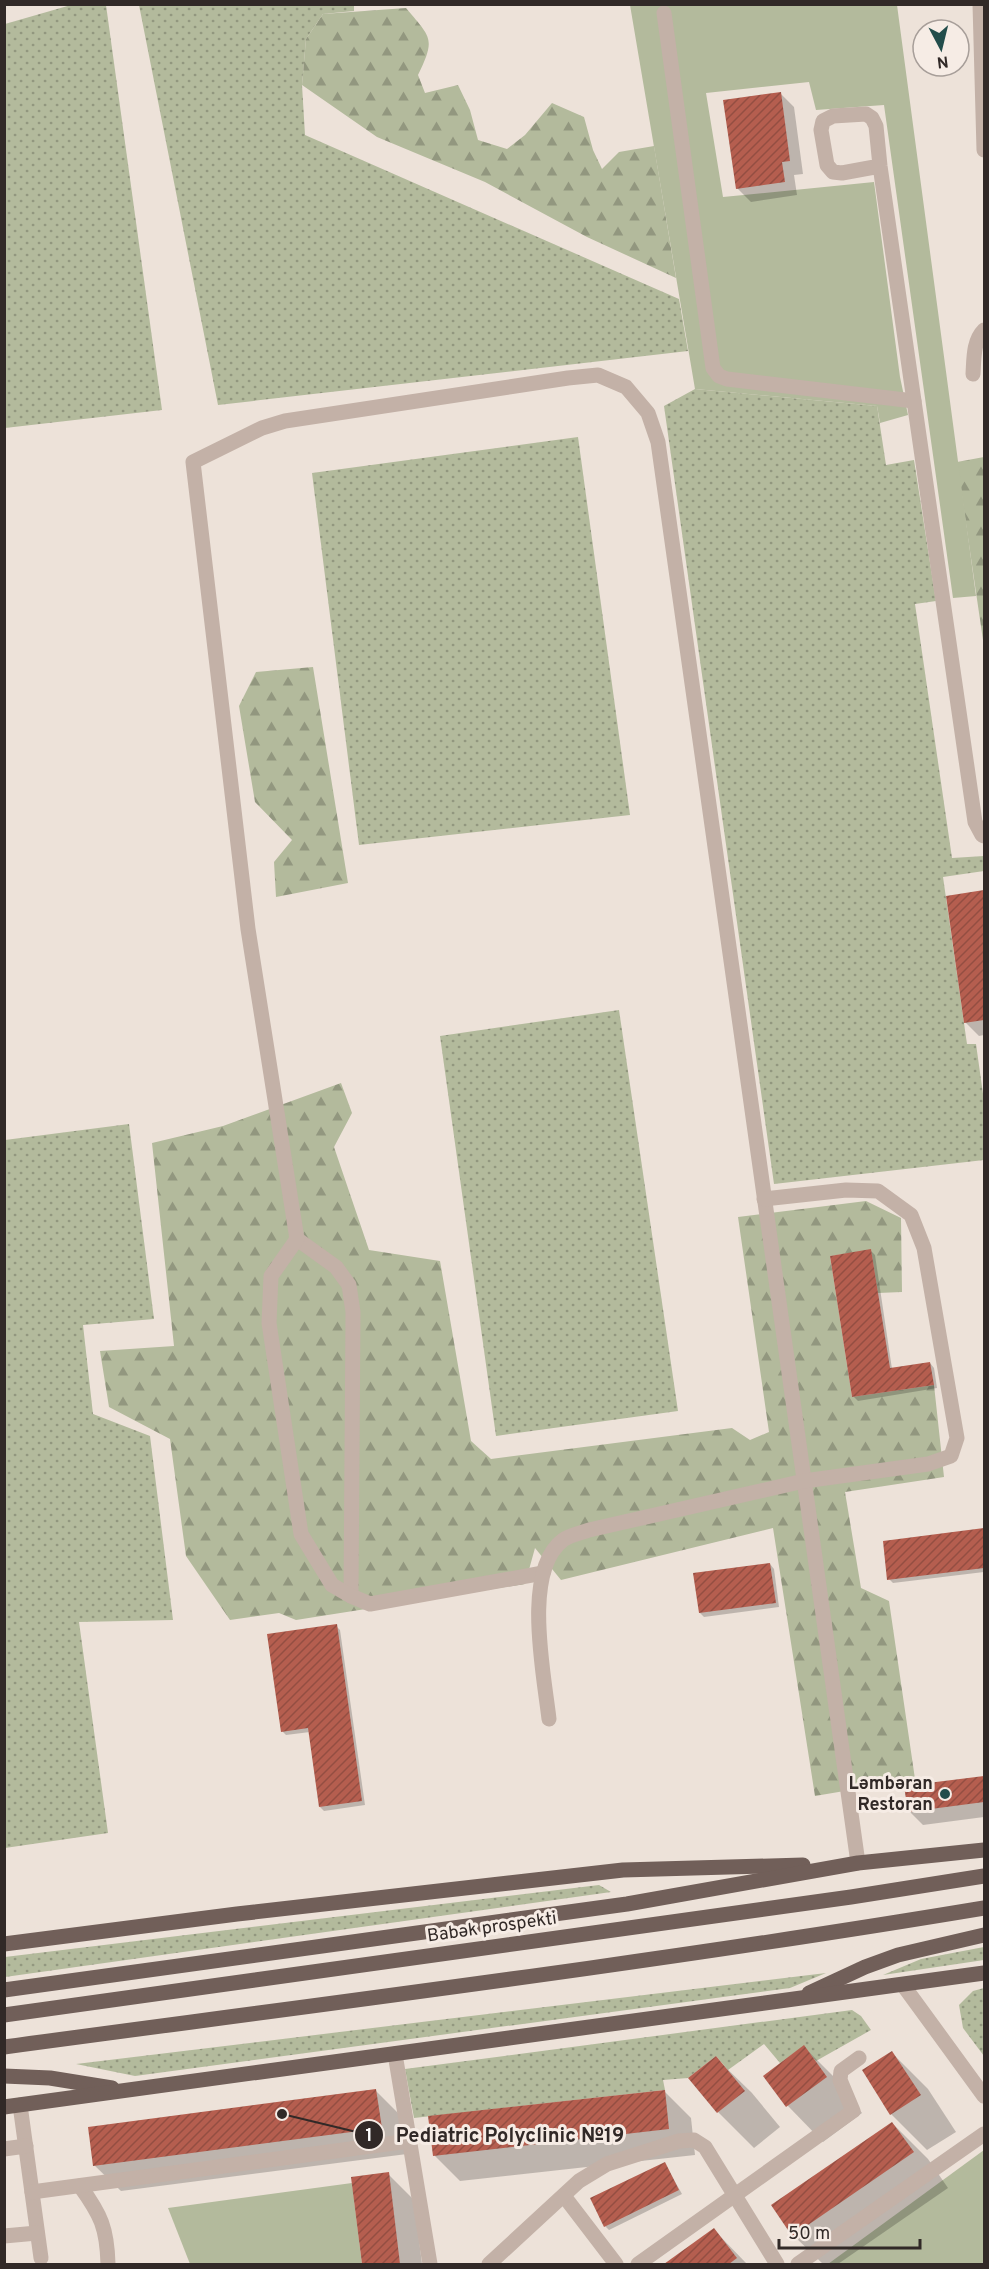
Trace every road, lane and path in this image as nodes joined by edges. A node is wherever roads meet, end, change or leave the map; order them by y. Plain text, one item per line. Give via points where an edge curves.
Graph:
1 (980, 4) edge
2 (664, 13) dead end
3 (984, 150) edge
4 (880, 166) junction
5 (984, 330) edge
6 (973, 374) dead end
7 (914, 401) junction
8 (984, 836) edge
9 (764, 1199) junction
10 (297, 1239) junction
11 (804, 1481) junction
12 (543, 1573) junction
13 (351, 1596) junction
14 (549, 1719) dead end
15 (984, 1843) edge
16 (984, 1850) edge
17 (858, 1863) junction
18 (984, 1876) edge
19 (984, 1908) edge
20 (984, 1935) edge
21 (4, 1944) edge
22 (984, 1973) edge
23 (903, 1985) junction
24 (4, 1990) edge
25 (792, 2000) junction
26 (4, 2015) edge
27 (4, 2047) edge
28 (396, 2054) junction
29 (859, 2058) dead end
30 (4, 2076) edge
31 (128, 2090) junction
32 (984, 2096) edge
33 (20, 2105) junction
34 (4, 2107) edge
35 (984, 2134) edge
36 (409, 2140) junction
37 (26, 2146) junction
38 (4, 2149) edge
39 (80, 2186) junction
40 (32, 2192) junction
41 (564, 2196) junction
42 (735, 2196) junction
43 (37, 2233) junction
44 (4, 2236) edge
45 (41, 2258) dead end
46 (108, 2265) edge
47 (430, 2265) edge
48 (489, 2265) edge
49 (616, 2265) edge
50 (638, 2265) edge
51 (777, 2265) edge
52 (798, 2265) edge

1 - 3 street
2 - 7 street via 713,368 727,379
4 - 4 street via 833,171 826,165 820,130 823,121 833,116 866,114 872,118
4 - 7 street
5 - 6 street via 975,346
7 - 8 street via 975,822
9 - 10 street via 658,442 648,413 626,387 598,375 285,421 193,462 248,929
9 - 11 street
9 - 11 street via 846,1190 878,1191 911,1215 924,1248 957,1438 951,1456 928,1464
10 - 13 street via 336,1267 349,1285
10 - 13 street via 271,1276 269,1323 301,1534 332,1585
11 - 12 street via 589,1530 564,1539
11 - 17 street
12 - 13 street via 370,1604
12 - 14 street via 538,1604
15 - 17 main road
16 - 17 main road
17 - 21 main road via 623,1870
17 - 24 main road via 627,1904
18 - 26 main road, Babək prospekti
19 - 27 main road via 564,1971
20 - 25 main road via 865,1967
22 - 23 main road
23 - 25 main road
23 - 32 street
25 - 28 main road
28 - 31 main road
28 - 36 street
29 - 42 street via 841,2071 840,2080 853,2111
30 - 31 main road via 50,2078
31 - 33 main road
33 - 34 main road
33 - 37 street
35 - 52 street
36 - 39 street
36 - 47 street
37 - 38 street
37 - 40 street
39 - 40 street
39 - 46 street via 98,2211 108,2239
40 - 43 street
41 - 42 street via 579,2181 607,2164 679,2141 694,2140 705,2147
41 - 48 street
41 - 49 street
42 - 50 street
42 - 51 street
43 - 44 street
43 - 45 street

